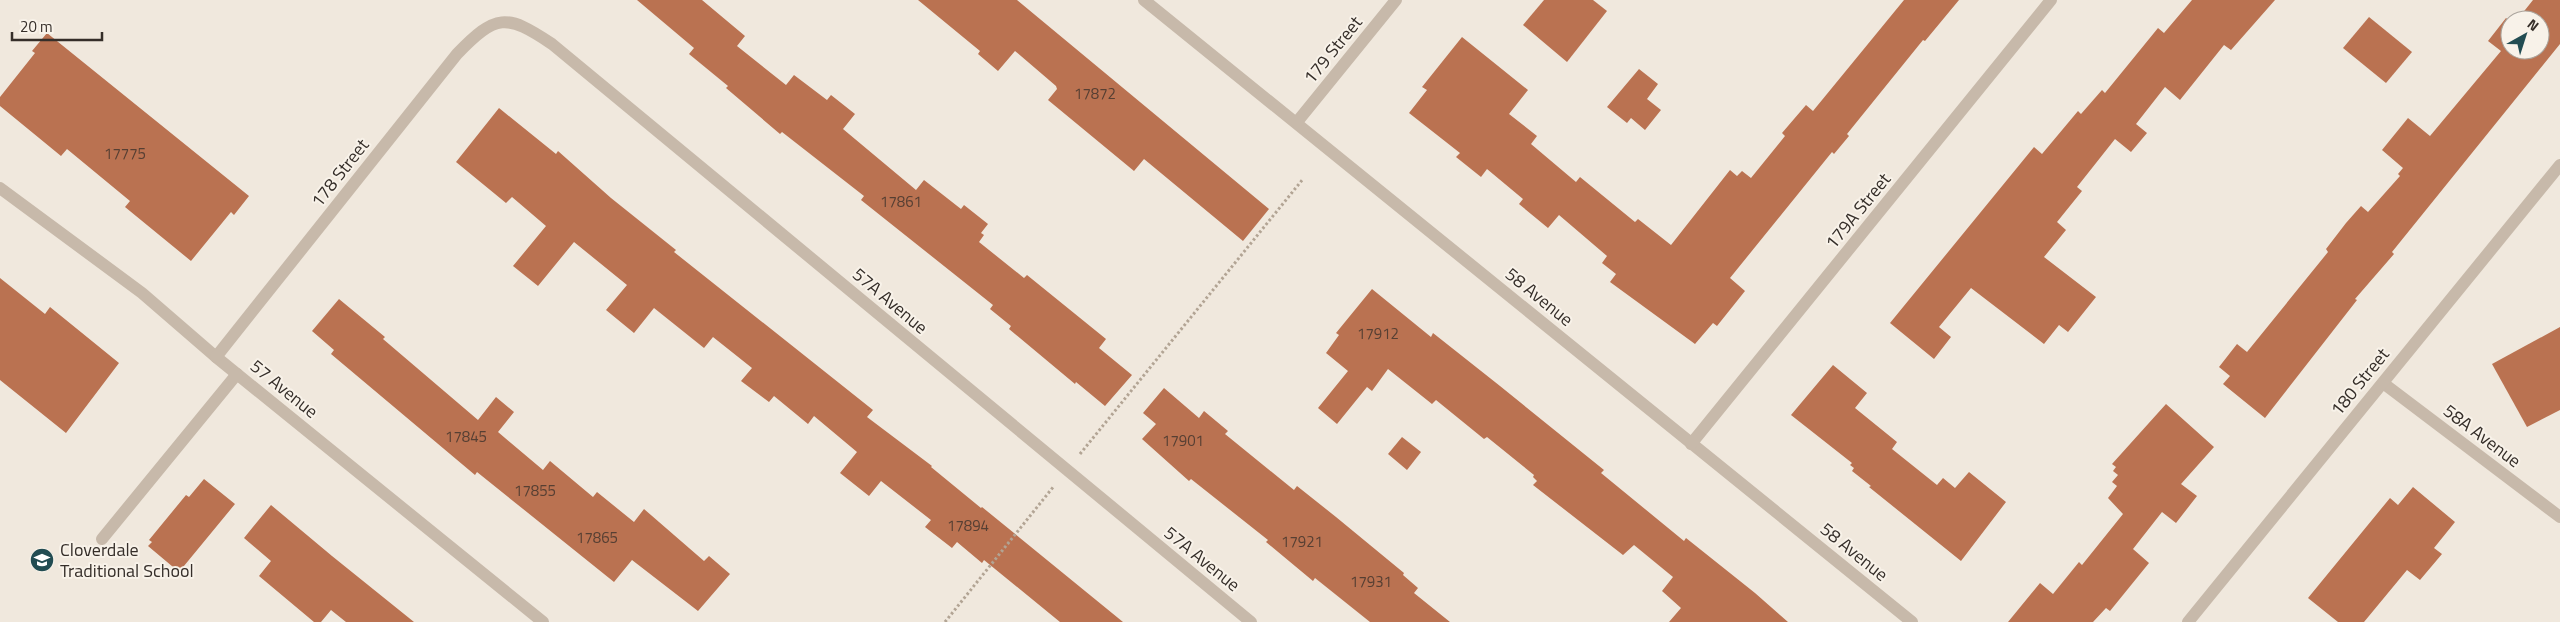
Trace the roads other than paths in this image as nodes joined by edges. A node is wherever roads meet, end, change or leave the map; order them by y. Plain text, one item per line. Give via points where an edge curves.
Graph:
1 (1144, 0) edge
2 (1396, 0) edge
3 (2051, 0) edge
4 (500, 21) joint
5 (1297, 122) junction
6 (2560, 165) edge
7 (0, 188) edge
8 (216, 357) junction
9 (237, 374) junction
10 (2383, 383) junction
11 (1691, 444) junction
12 (2560, 517) edge
13 (102, 538) dead end
14 (543, 622) edge
15 (1251, 622) edge
16 (1912, 622) edge
17 (2188, 622) edge

1 - 5 street, 58 Avenue
2 - 5 street, 179 Street
3 - 11 street, 179A Street
4 - 8 street, 178 Street via 474,37 457,54
4 - 15 street, 57A Avenue via 528,27 552,44
5 - 11 street, 58 Avenue
6 - 10 street, 180 Street
7 - 8 street, 57 Avenue via 142,293
8 - 9 street, 57 Avenue
9 - 13 street
9 - 14 street, 57 Avenue
10 - 12 street, 58A Avenue
10 - 17 street, 180 Street
11 - 16 street, 58 Avenue

